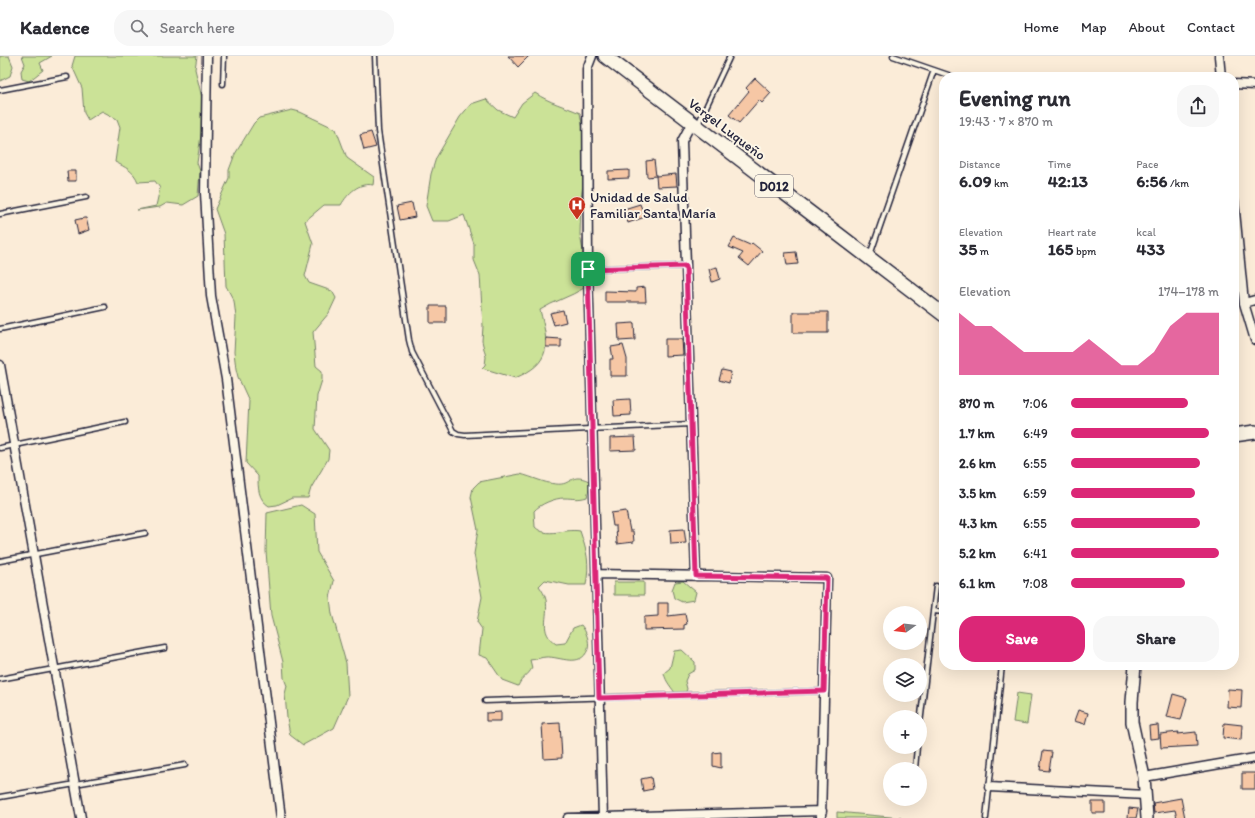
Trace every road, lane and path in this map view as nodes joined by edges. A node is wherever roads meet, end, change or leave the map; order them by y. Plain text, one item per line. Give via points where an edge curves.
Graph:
1 (207, 56) edge
2 (224, 56) edge
3 (375, 56) edge
4 (592, 56) edge
5 (730, 56) edge
6 (893, 56) edge
7 (1219, 56) edge
8 (606, 57) edge
9 (934, 70) junction
10 (940, 72) edge
11 (1221, 72) edge
12 (67, 77) dead end
13 (224, 84) dead end
14 (1239, 84) edge
15 (1255, 85) edge
16 (0, 90) edge
17 (694, 124) junction
18 (86, 197) dead end
19 (0, 214) edge
20 (1239, 252) edge
21 (869, 258) junction
22 (686, 266) junction
23 (588, 269) junction
24 (1255, 300) edge
25 (1244, 303) junction
26 (105, 307) dead end
27 (939, 311) edge
28 (0, 329) edge
29 (1255, 340) edge
30 (0, 365) edge
31 (125, 422) dead end
32 (691, 424) junction
33 (592, 428) junction
34 (1255, 432) edge
35 (1239, 434) edge
36 (14, 445) junction
37 (0, 448) edge
38 (145, 533) dead end
39 (34, 554) junction
40 (0, 561) edge
41 (596, 574) junction
42 (696, 576) junction
43 (936, 586) dead end
44 (933, 611) junction
45 (939, 612) edge
46 (165, 648) dead end
47 (54, 668) junction
48 (1001, 670) edge
49 (1135, 670) edge
50 (0, 678) edge
51 (824, 691) junction
52 (599, 698) junction
53 (485, 701) dead end
54 (922, 710) edge
55 (1255, 758) edge
56 (185, 765) dead end
57 (1144, 777) junction
58 (75, 784) junction
59 (989, 787) junction
60 (1146, 795) junction
61 (0, 797) edge
62 (822, 814) edge
63 (697, 816) edge
64 (603, 817) edge
65 (81, 818) edge
66 (281, 818) edge
67 (568, 818) edge
68 (986, 818) edge
69 (1146, 818) edge

1 - 66 street via 205,193 211,296 227,387
2 - 13 lane
3 - 33 lane via 378,131 409,340 412,352 448,423 458,434 465,435
4 - 23 street via 587,69
5 - 17 lane
6 - 9 lane
7 - 11 street
8 - 17 main road, Vergel Luqueño / D012
9 - 10 lane
9 - 21 lane
12 - 16 lane
14 - 15 street
17 - 21 main road, Vergel Luqueño / D012
17 - 22 street via 682,141
18 - 19 lane
20 - 25 street
21 - 27 main road, Vergel Luqueño / D012
22 - 23 lane
22 - 32 street
23 - 33 street
24 - 25 street
25 - 29 street
26 - 28 lane
30 - 36 street
31 - 36 lane
32 - 33 lane
32 - 42 street
33 - 41 street
34 - 35 main road
36 - 37 lane
36 - 39 street
38 - 39 lane
39 - 40 lane
39 - 47 street
41 - 42 street
41 - 52 street
42 - 51 street via 827,578
43 - 44 lane
44 - 45 lane
44 - 54 lane
46 - 47 lane
47 - 50 lane
47 - 58 street
48 - 59 lane
49 - 57 street via 1132,722
51 - 52 lane
51 - 62 street
52 - 53 lane
52 - 64 street
55 - 57 street
56 - 58 lane
57 - 60 street
58 - 61 lane
58 - 65 street
59 - 60 street
59 - 68 lane
60 - 69 street
62 - 63 street
63 - 64 street
64 - 67 street

